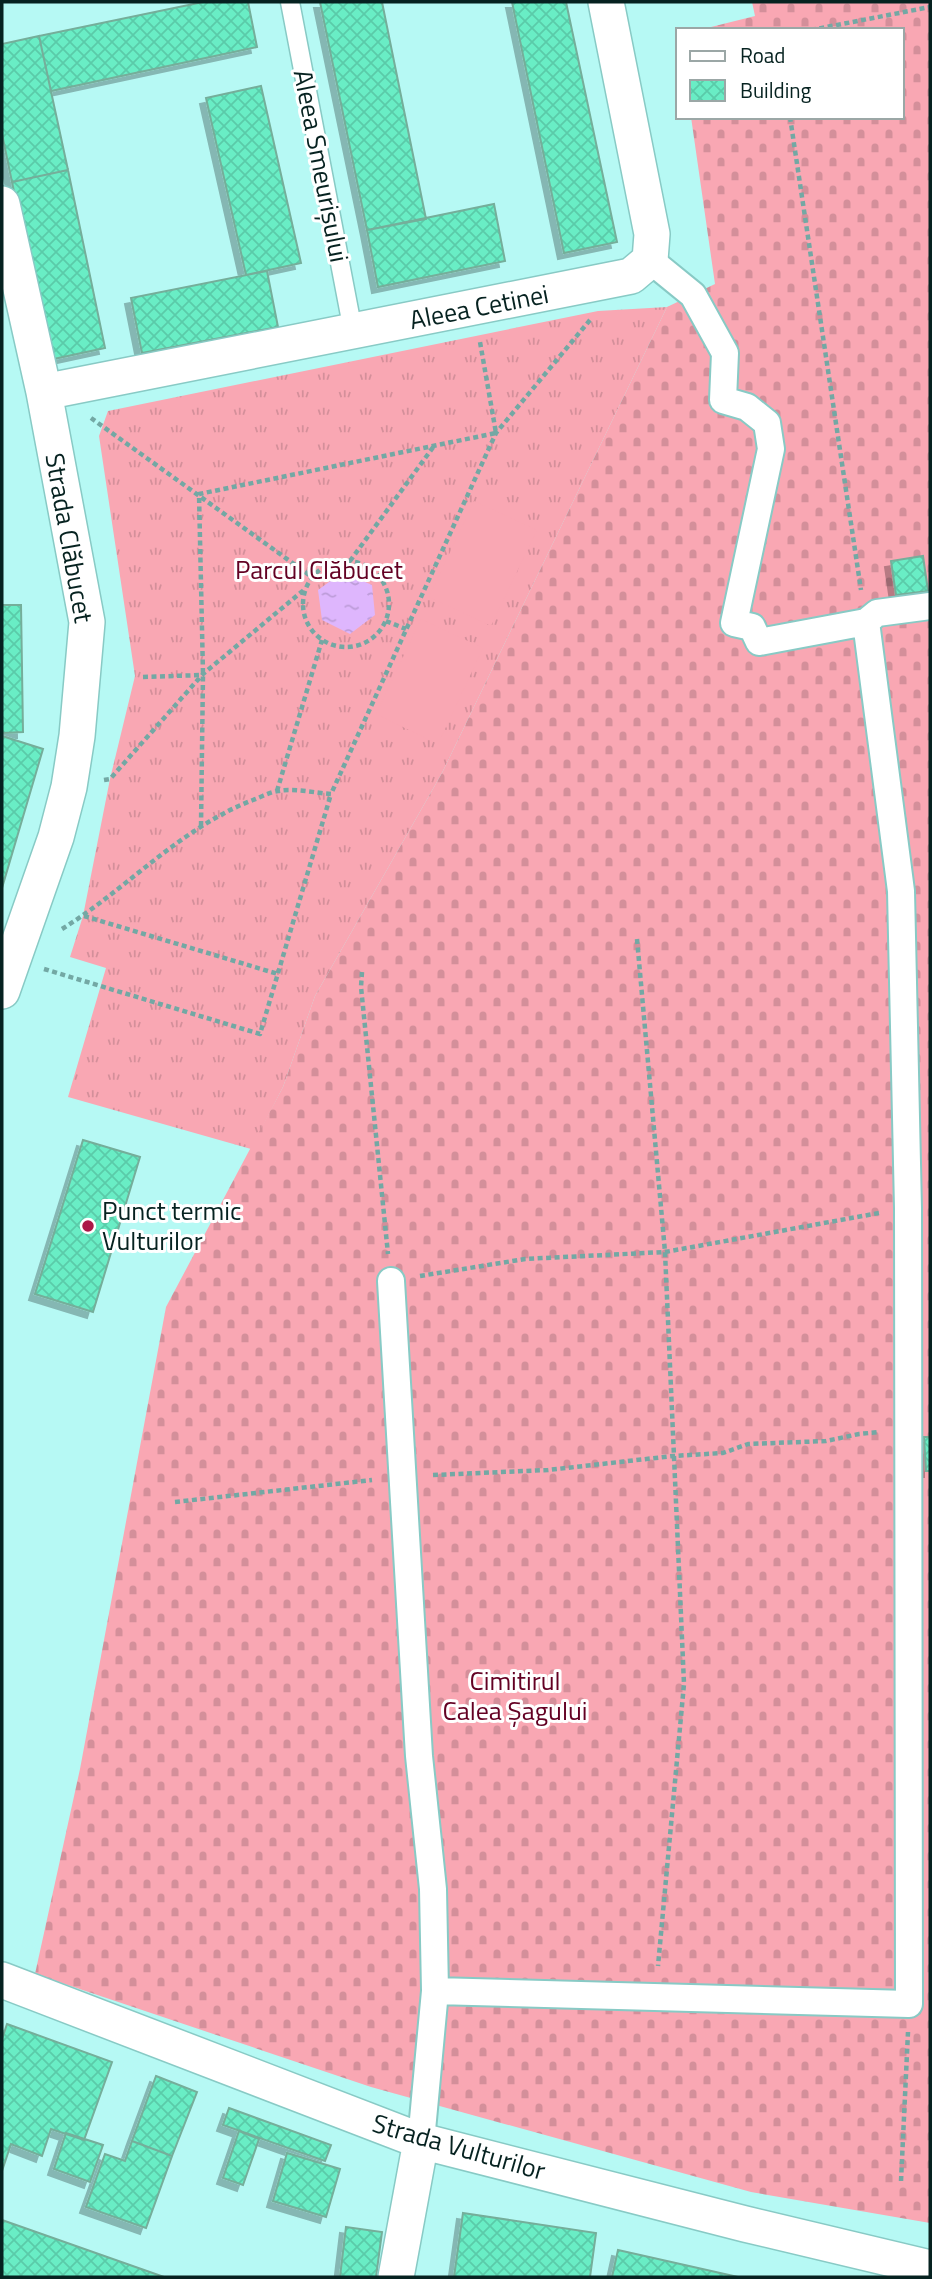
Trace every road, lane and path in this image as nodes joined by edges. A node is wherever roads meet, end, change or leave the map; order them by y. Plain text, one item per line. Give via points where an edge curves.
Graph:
1 (290, 2) edge
2 (606, 2) edge
3 (930, 7) edge
4 (821, 28) edge
5 (790, 119) edge
6 (2, 204) edge
7 (6, 249) edge
8 (641, 268) junction
9 (353, 331) junction
10 (480, 342) dead end
11 (44, 392) junction
12 (496, 433) junction
13 (434, 446) junction
14 (199, 494) junction
15 (350, 561) junction
16 (312, 577) junction
17 (305, 589) junction
18 (930, 606) edge
19 (386, 621) junction
20 (866, 622) junction
21 (405, 629) junction
22 (321, 640) junction
23 (203, 674) junction
24 (143, 677) dead end
25 (69, 787) junction
26 (277, 791) junction
27 (331, 794) junction
28 (201, 826) junction
29 (83, 916) junction
30 (60, 931) dead end
31 (637, 939) dead end
32 (362, 972) dead end
33 (278, 974) junction
34 (7, 975) edge
35 (919, 1205) edge
36 (665, 1252) junction
37 (391, 1281) junction
38 (907, 1431) junction
39 (674, 1456) junction
40 (402, 1476) junction
41 (175, 1502) dead end
42 (2, 1980) edge
43 (435, 1991) junction
44 (656, 1999) junction
45 (909, 2004) junction
46 (421, 2141) junction
47 (901, 2181) dead end
48 (930, 2268) edge
49 (396, 2277) edge

1 - 9 lane, Aleea Smeurișului
2 - 8 street via 652,234
3 - 4 path
5 - 20 path
6 - 7 street, Strada Clăbucet
7 - 11 street, Strada Clăbucet
8 - 9 street, Aleea Cetinei
8 - 12 path via 598,311
8 - 20 street via 693,295 725,353 723,400 747,407 767,423 771,449 734,623 752,627 759,642
9 - 11 street, Aleea Cetinei
10 - 12 path
11 - 14 path via 103,424
11 - 25 street, Strada Clăbucet via 87,622
12 - 13 path
12 - 21 path
13 - 14 path
13 - 15 path
14 - 16 path
14 - 23 path
15 - 16 path via 336,562
15 - 19 path via 364,564 384,582 390,608
16 - 17 path
17 - 22 path via 307,623
17 - 23 path
18 - 20 street via 877,613
19 - 21 path
19 - 22 path via 380,632 359,646 345,648
20 - 35 street via 901,891
21 - 27 path
22 - 26 path
23 - 24 path
23 - 25 path via 110,779
23 - 28 path
25 - 34 street, Strada Clăbucet
26 - 27 path
26 - 28 path
27 - 33 path
28 - 29 path
29 - 30 path
29 - 33 path
31 - 36 path
32 - 37 path
33 - 34 path via 260,1034
35 - 36 path
35 - 38 street
36 - 37 path via 525,1259
36 - 39 path
37 - 40 street
38 - 39 path via 748,1444 723,1453
38 - 45 street
39 - 40 path via 548,1470
39 - 44 path via 684,1684
40 - 41 path
40 - 43 street via 419,1756 433,1889
42 - 46 street, Strada Vulturilor
43 - 44 street
43 - 46 street
44 - 45 street
45 - 47 path
46 - 48 street, Strada Vulturilor
46 - 49 street

